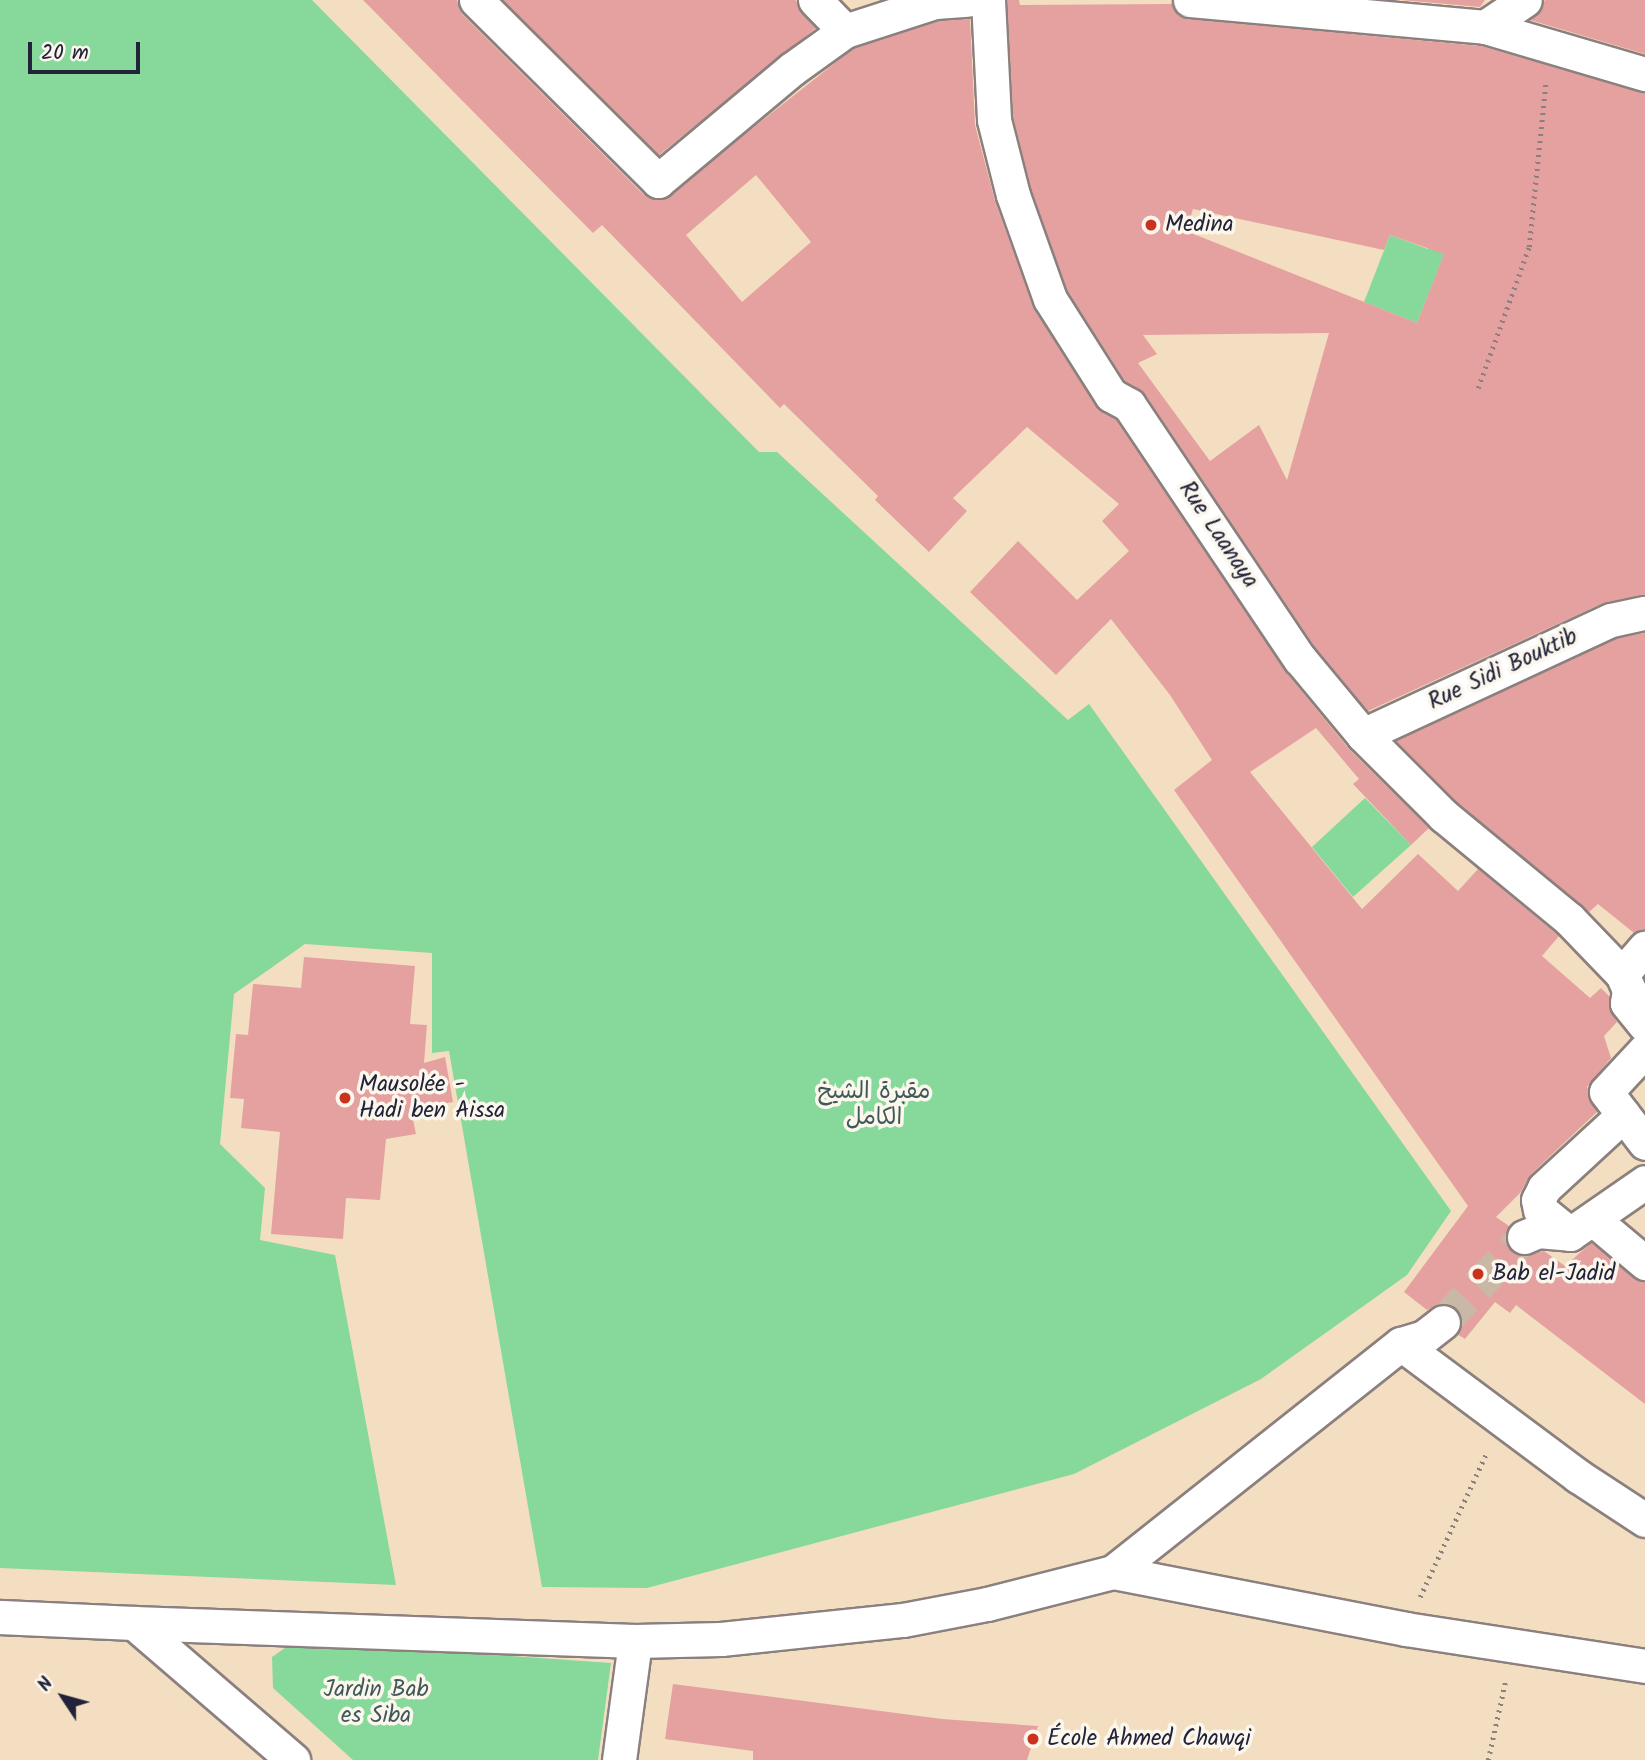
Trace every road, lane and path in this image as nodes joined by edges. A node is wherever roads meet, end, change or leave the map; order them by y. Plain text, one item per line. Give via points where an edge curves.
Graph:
1 (476, 0) edge
2 (815, 0) edge
3 (967, 0) edge
4 (988, 0) edge
5 (1190, 0) edge
6 (1525, 0) edge
7 (934, 1) edge
8 (1360, 9) edge
9 (1485, 27) junction
10 (845, 31) junction
11 (1551, 48) junction
12 (1645, 74) edge
13 (1478, 388) dead end
14 (1645, 612) edge
15 (1363, 735) junction
16 (1645, 948) edge
17 (1622, 974) junction
18 (1645, 1025) edge
19 (1645, 1050) edge
20 (1623, 1115) junction
21 (1645, 1143) edge
22 (1645, 1182) edge
23 (1582, 1227) junction
24 (1524, 1237) tunnel mouth
25 (1645, 1263) edge
26 (1443, 1322) tunnel mouth
27 (1401, 1344) junction
28 (1502, 1420) junction
29 (1645, 1520) edge
30 (1113, 1572) junction
31 (0, 1617) edge
32 (134, 1623) junction
33 (1406, 1629) junction
34 (635, 1641) junction
35 (1513, 1644) junction
36 (1645, 1666) edge
37 (293, 1760) edge
38 (620, 1760) edge
39 (1488, 1760) edge

1 - 10 street via 658,181 792,69
2 - 10 street
3 - 7 street
4 - 15 street, Rue Laanaya via 994,120 1013,195 1050,299 1111,395 1129,405 1300,659
5 - 8 street
6 - 9 street
7 - 10 street
8 - 9 street
9 - 11 street
11 - 12 street
11 - 13 path via 1536,145 1529,247
14 - 15 street, Rue Sidi Bouktib via 1611,620
15 - 17 street, Rue Laanaya via 1444,816 1535,888
16 - 17 street
17 - 18 street via 1629,990 1628,1003
19 - 20 street via 1606,1091
20 - 21 street
20 - 23 street via 1544,1188 1538,1200 1541,1210
22 - 23 street
23 - 24 street via 1538,1231
23 - 25 street
26 - 27 street via 1424,1337
27 - 28 street
27 - 30 street
28 - 29 street
28 - 33 path
30 - 33 street
30 - 34 street via 903,1620 721,1639
31 - 32 street
32 - 34 street
32 - 37 street
33 - 35 street
34 - 38 street
35 - 36 street
35 - 39 path

